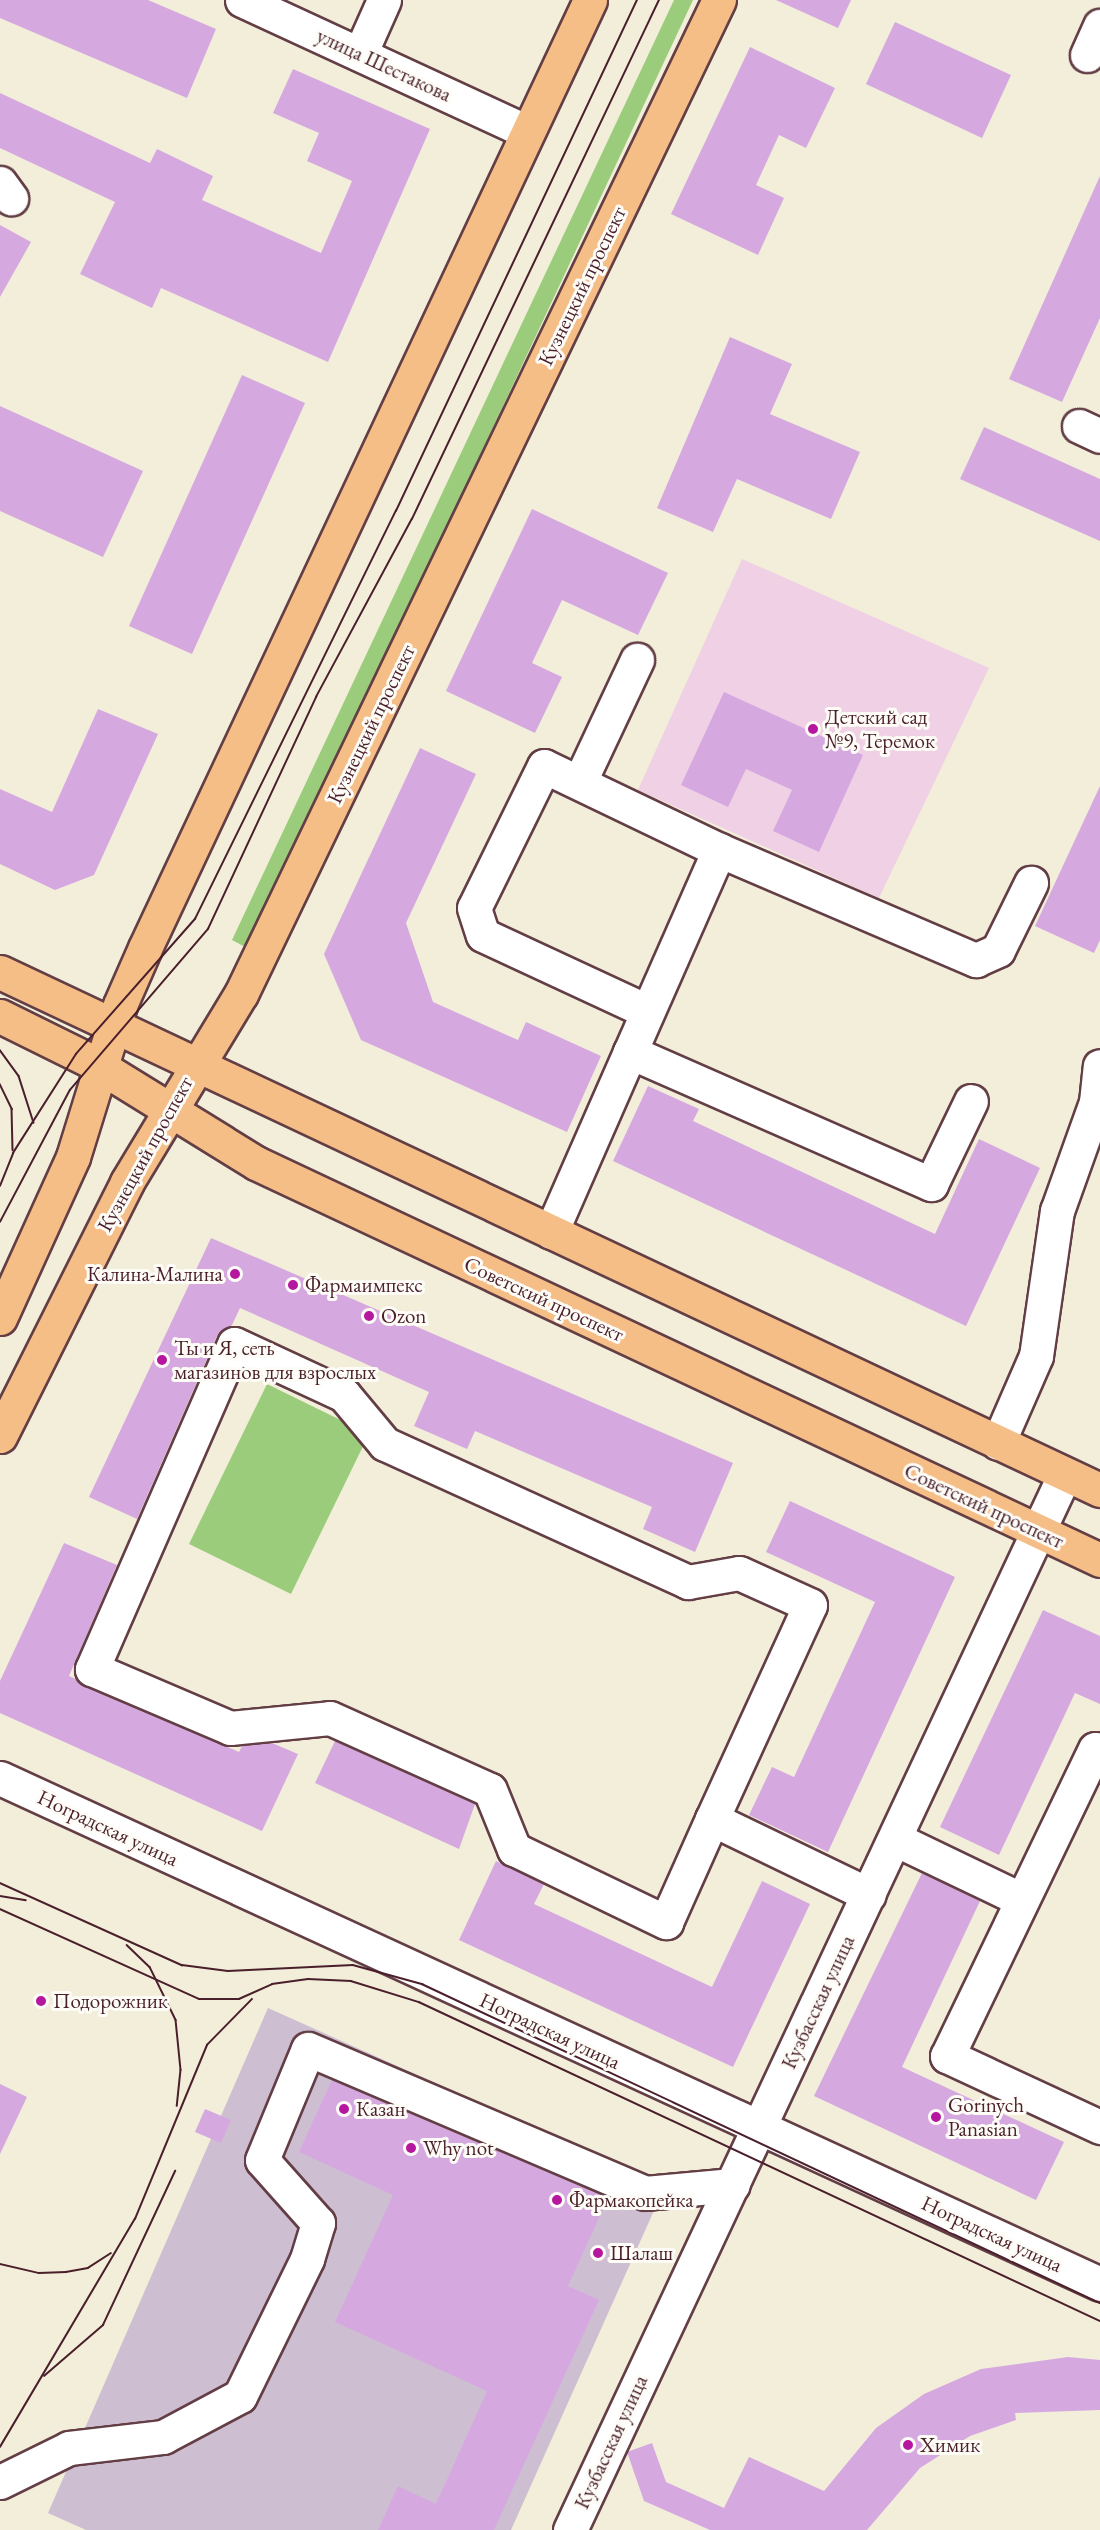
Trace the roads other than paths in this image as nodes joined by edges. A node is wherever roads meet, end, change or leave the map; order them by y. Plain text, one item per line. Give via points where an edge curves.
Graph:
1 (242, 0) edge
2 (384, 0) edge
3 (590, 0) edge
4 (719, 0) edge
5 (1100, 26) edge
6 (360, 54) junction
7 (1087, 55) dead end
8 (525, 131) junction
9 (637, 660) dead end
10 (580, 781) junction
11 (719, 850) junction
12 (1031, 883) dead end
13 (0, 972) edge
14 (647, 1011) junction
15 (0, 1016) edge
16 (114, 1026) junction
17 (630, 1052) junction
18 (194, 1063) junction
19 (1100, 1066) edge
20 (102, 1068) junction
21 (971, 1101) dead end
22 (167, 1110) junction
23 (551, 1232) junction
24 (0, 1317) edge
25 (0, 1436) edge
26 (998, 1443) junction
27 (1065, 1474) junction
28 (1100, 1490) edge
29 (1039, 1531) junction
30 (1100, 1560) edge
31 (1100, 1751) edge
32 (0, 1778) edge
33 (712, 1820) junction
34 (895, 1839) junction
35 (868, 1895) junction
36 (1020, 1899) junction
37 (760, 2127) junction
38 (1100, 2127) edge
39 (733, 2185) junction
40 (1100, 2284) edge
41 (0, 2482) edge
42 (570, 2530) edge

1 - 6 street, улица Шестакова
2 - 6 street
3 - 8 main road
4 - 18 main road, Кузнецкий проспект via 241,994
5 - 7 street
6 - 8 street, улица Шестакова
8 - 16 main road via 243,734
9 - 10 street
10 - 11 street
10 - 14 street via 544,766 474,908 483,935
11 - 12 street via 976,960 998,950
11 - 14 street
13 - 16 main road
14 - 17 street
15 - 20 main road, Советский проспект
16 - 18 main road
16 - 20 main road
17 - 21 street via 931,1184
17 - 23 street
18 - 22 main road, Кузнецкий проспект
18 - 23 main road
19 - 26 street via 1096,1102 1057,1211 1036,1356
20 - 22 main road, Советский проспект
20 - 24 main road via 49,1216
22 - 25 main road, Кузнецкий проспект
22 - 29 main road, Советский проспект via 256,1163
23 - 26 main road
26 - 27 main road
27 - 28 main road
27 - 29 street, Кузбасская улица
29 - 30 main road, Советский проспект
29 - 34 street, Кузбасская улица
31 - 36 street via 1095,1749
32 - 37 street, Ноградская улица
33 - 33 street via 810,1605 739,1573 688,1582 385,1444 344,1395 234,1344 92,1669 230,1728 330,1718 490,1790 514,1849 666,1922
33 - 35 street
34 - 35 street, Кузбасская улица
34 - 36 street
35 - 37 street, Кузбасская улица
36 - 38 street via 947,2056
37 - 39 street, Кузбасская улица
37 - 40 street, Ноградская улица
39 - 41 street via 645,2193 308,2049 262,2160 318,2223 307,2259 240,2396 163,2437 69,2448
39 - 42 street, Кузбасская улица

